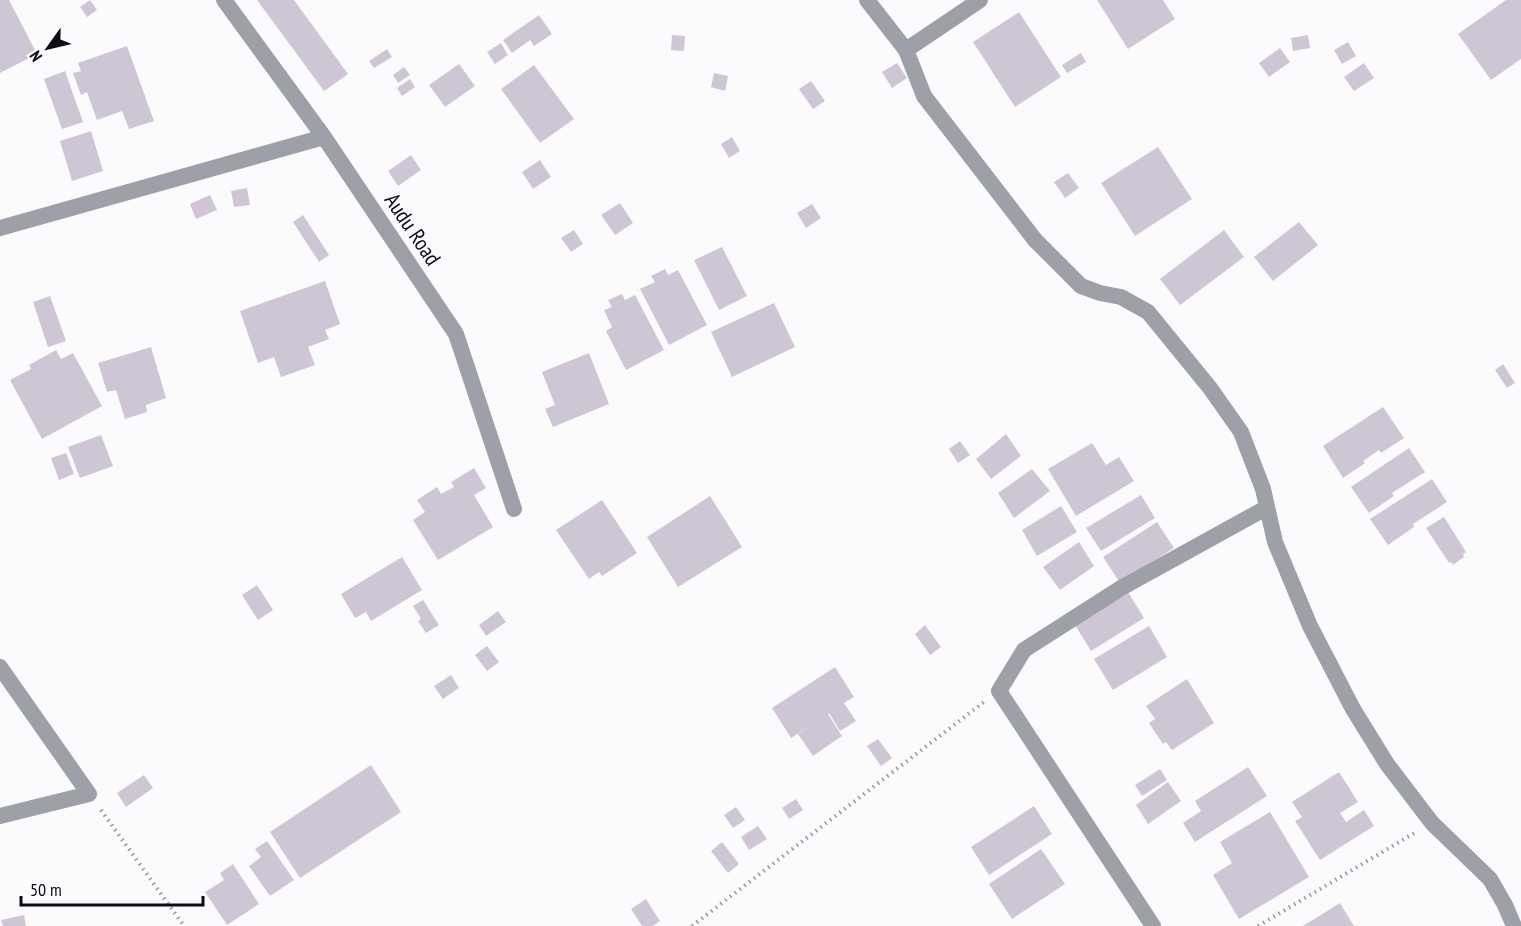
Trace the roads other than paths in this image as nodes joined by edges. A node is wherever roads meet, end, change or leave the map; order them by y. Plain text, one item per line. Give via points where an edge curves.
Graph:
1 (224, 0) edge
2 (867, 0) edge
3 (980, 0) edge
4 (906, 50) junction
5 (324, 137) junction
6 (0, 228) edge
7 (1266, 507) junction
8 (514, 509) dead end
9 (0, 668) edge
10 (0, 816) edge
11 (1153, 926) edge
12 (1514, 926) edge

1 - 5 street, Audu Road
2 - 4 street
3 - 4 street
4 - 7 street via 924,96 1035,240 1081,286 1121,297 1148,312 1210,388 1241,432
5 - 6 street
5 - 8 street, Audu Road via 456,334
7 - 11 street via 1121,588 1024,650 999,691
7 - 12 street via 1275,542 1310,626 1342,689 1388,764 1432,823 1490,879
9 - 10 street via 89,794

